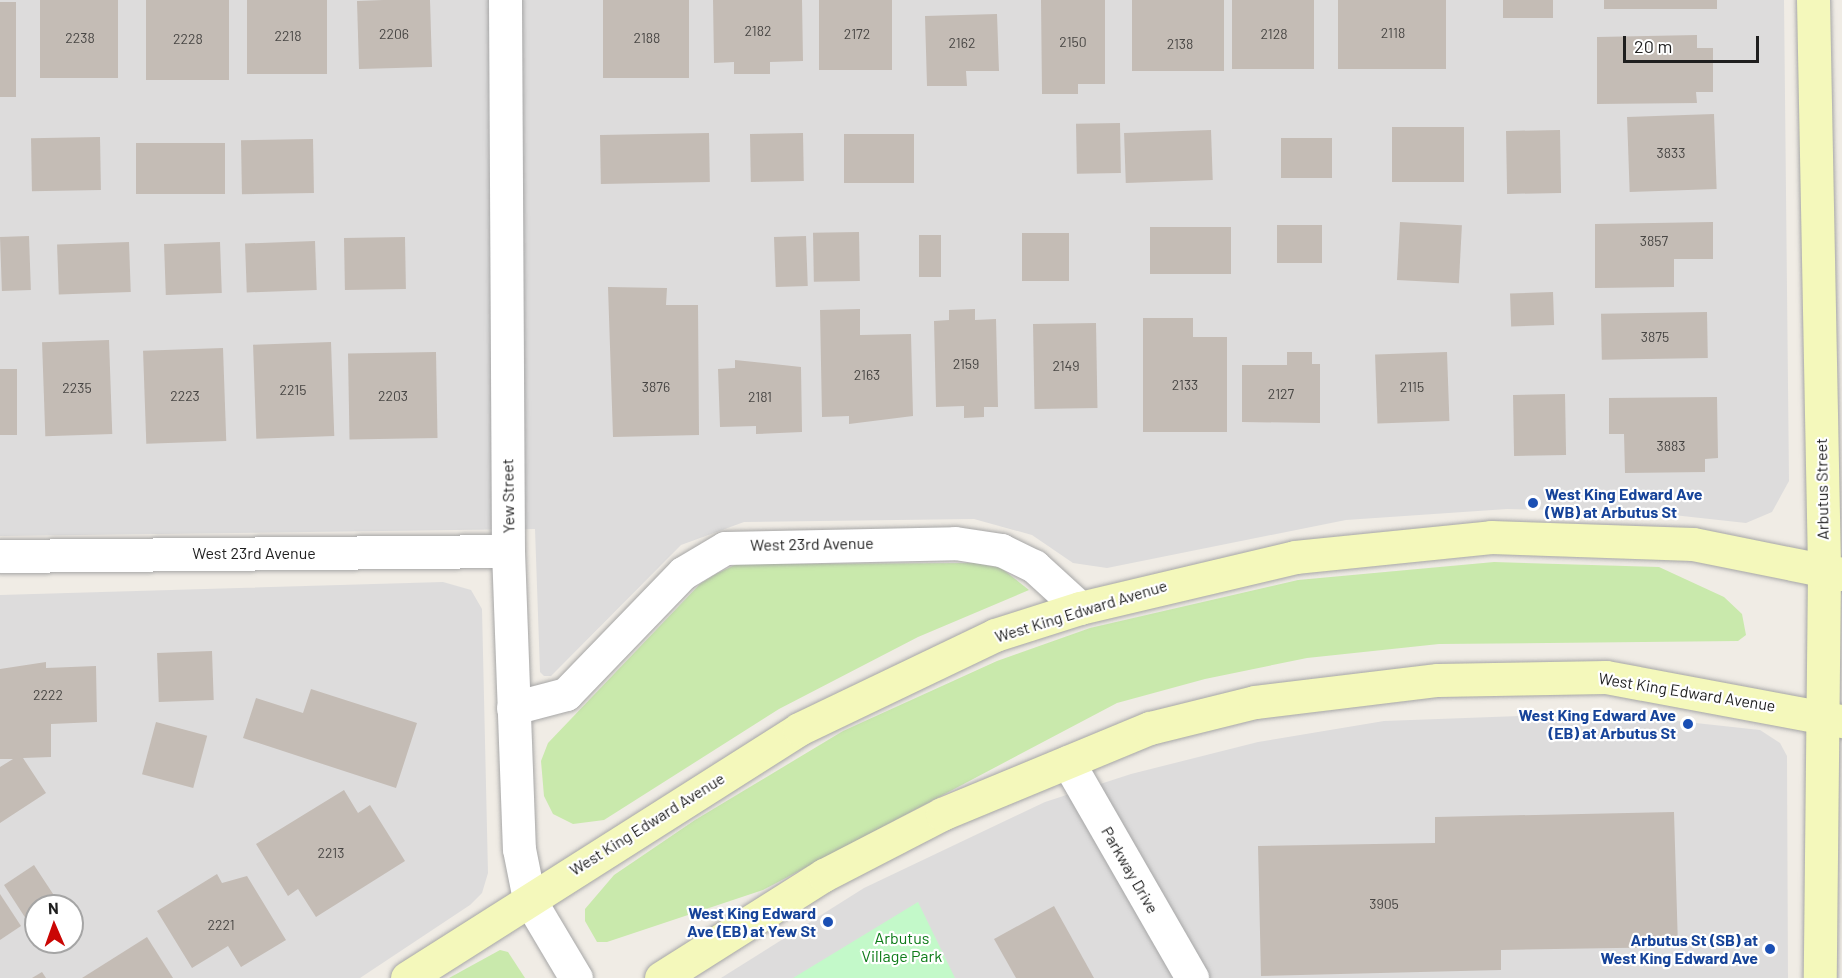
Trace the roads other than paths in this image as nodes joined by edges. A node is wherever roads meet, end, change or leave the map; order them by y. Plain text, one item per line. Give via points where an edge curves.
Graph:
1 (505, 0) edge
2 (1813, 0) edge
3 (508, 551) junction
4 (0, 556) edge
5 (1833, 572) edge
6 (1080, 608) junction
7 (513, 708) junction
8 (1832, 719) edge
9 (1068, 762) junction
10 (529, 899) junction
11 (407, 978) edge
12 (576, 978) edge
13 (661, 978) edge
14 (1192, 978) edge
15 (1820, 978) edge

1 - 3 street, Yew Street
2 - 5 main road, Arbutus Street
3 - 4 street, West 23rd Avenue
3 - 7 street, Yew Street
5 - 6 main road, West King Edward Avenue via 1693,544 1491,537 1296,556
5 - 8 main road, Arbutus Street
6 - 7 street, West 23rd Avenue via 1034,566 1001,550 955,543 725,548 683,573 566,694
6 - 10 main road, West King Edward Avenue via 995,635 799,729
7 - 10 street, Yew Street via 519,849
8 - 9 main road, West King Edward Avenue via 1606,677 1438,680 1255,702 1150,728
8 - 15 main road, Arbutus Street
9 - 13 main road, West King Edward Avenue via 942,814 824,875
9 - 14 street, Parkway Drive
10 - 11 main road, West King Edward Avenue
10 - 12 street, Yew Street

